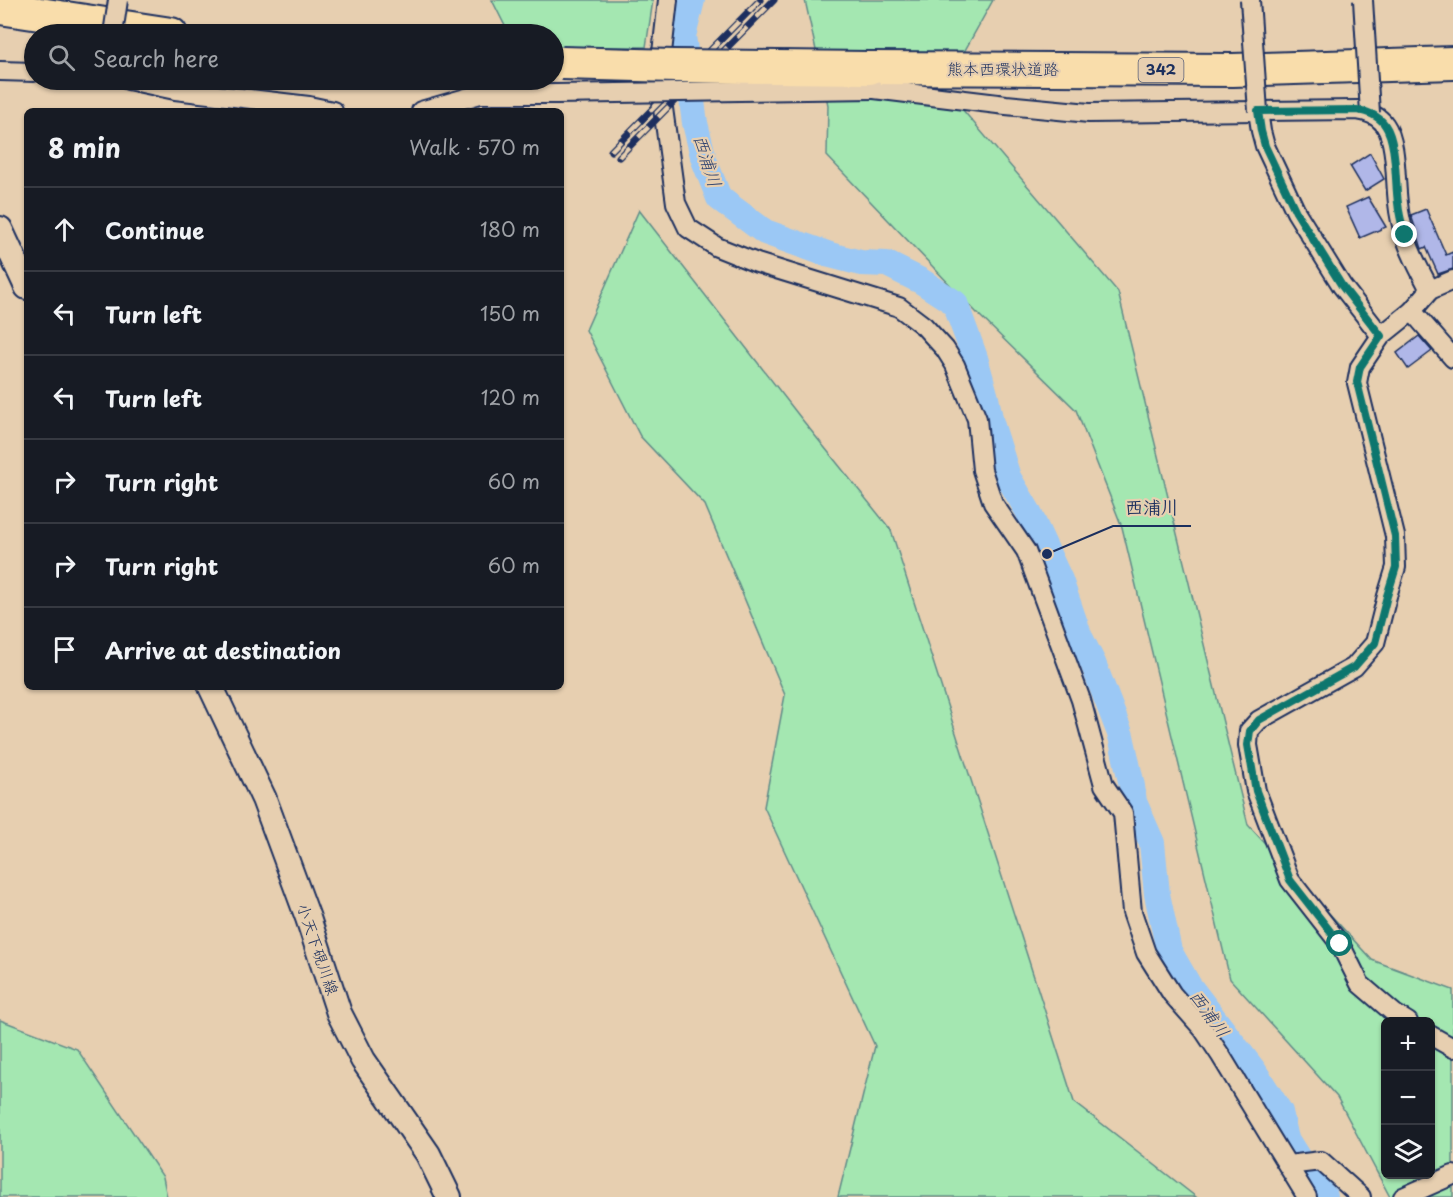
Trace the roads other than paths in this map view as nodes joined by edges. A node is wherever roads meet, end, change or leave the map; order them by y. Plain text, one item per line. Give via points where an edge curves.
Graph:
1 (118, 0) edge
2 (668, 0) edge
3 (1250, 0) edge
4 (1363, 0) edge
5 (0, 8) edge
6 (105, 24) edge
7 (114, 24) edge
8 (564, 63) edge
9 (1453, 63) edge
10 (0, 71) edge
11 (24, 72) edge
12 (872, 78) junction
13 (175, 90) edge
14 (319, 108) edge
15 (431, 108) edge
16 (1258, 111) junction
17 (1370, 113) junction
18 (0, 229) edge
19 (1453, 280) edge
20 (24, 281) edge
21 (1430, 290) junction
22 (1412, 311) junction
23 (1381, 336) junction
24 (1453, 358) edge
25 (212, 690) edge
26 (1400, 1017) edge
27 (1435, 1037) edge
28 (1453, 1048) edge
29 (1288, 1165) junction
30 (1453, 1174) edge
31 (449, 1197) edge
32 (1307, 1197) edge
33 (1361, 1197) edge
34 (1403, 1197) edge

1 - 7 street, bridge
2 - 29 street via 659,79 676,203 688,228 717,247 757,263 899,307 945,349 977,419 982,470 993,503 1026,552 1080,700 1104,785 1123,813 1132,912 1146,953 1172,994 1203,1029
3 - 16 street, bridge
4 - 17 street, bridge
5 - 6 highway
8 - 12 highway, 熊本西環状道路 / 342, bridge
9 - 12 highway, 熊本西環状道路 / 342
10 - 11 street
12 - 15 street, bridge via 556,94 480,94
12 - 16 street via 1006,105 1089,113
13 - 14 street
16 - 17 street
16 - 23 street via 1265,146 1296,212 1342,286
17 - 21 street via 1388,132 1405,235
18 - 20 main road
19 - 21 street
21 - 22 street
22 - 23 street
22 - 24 street
23 - 26 street via 1360,367 1357,382 1395,536 1396,567 1375,643 1354,667 1259,720 1250,731 1248,745 1256,791 1290,880 1340,944 1360,984
25 - 31 main road, 小天下硯川線 via 264,800 339,1013 363,1060 428,1154
27 - 28 street
29 - 32 street
29 - 33 street via 1321,1161
30 - 34 street

